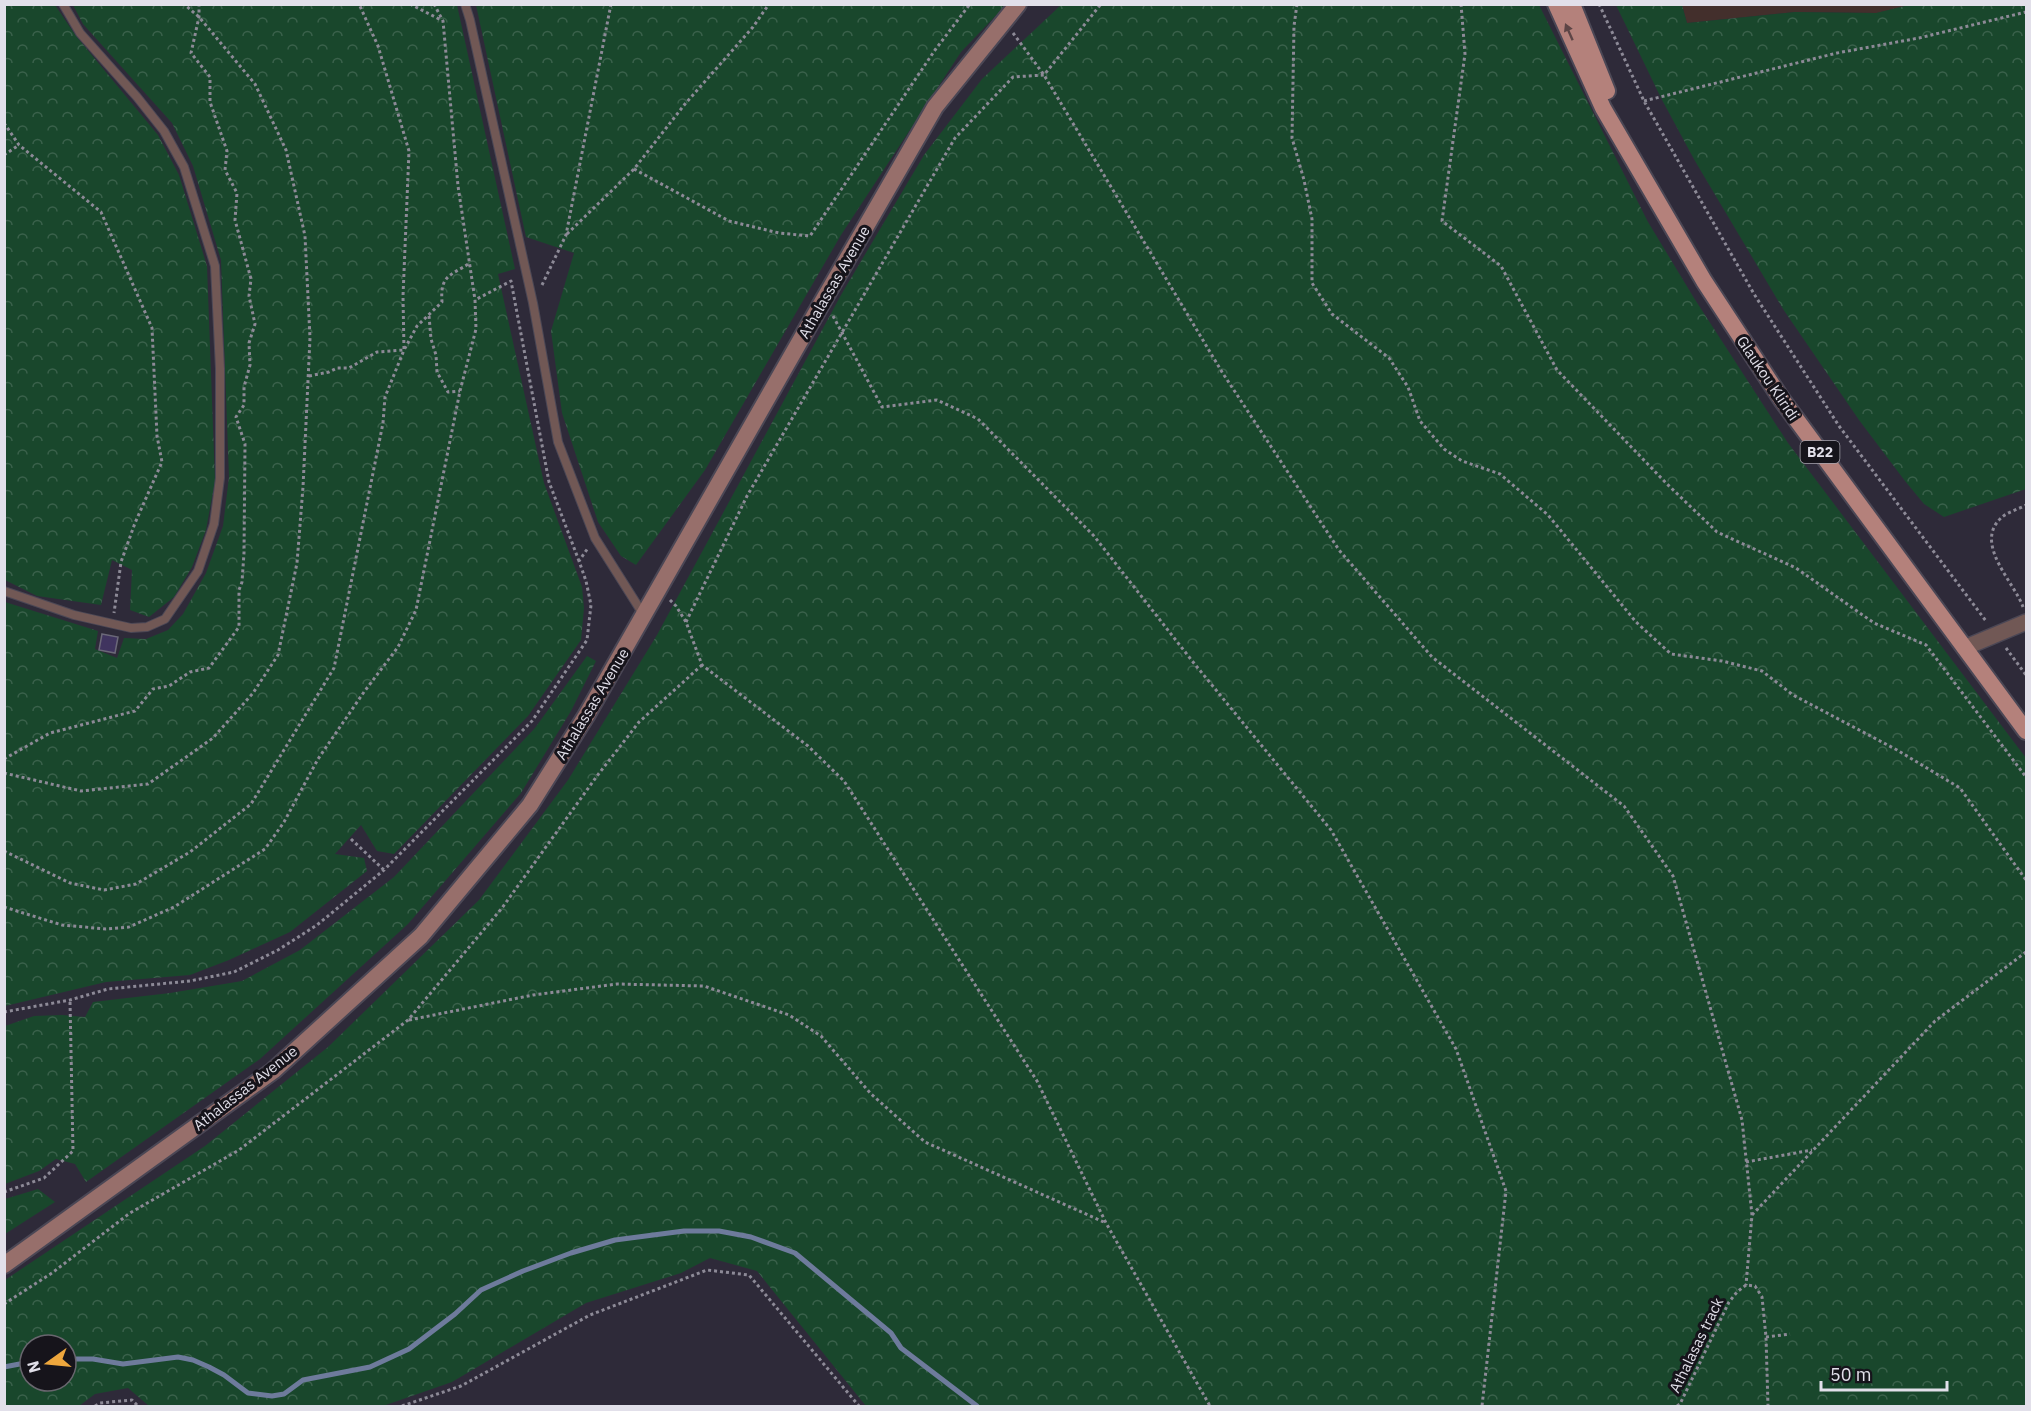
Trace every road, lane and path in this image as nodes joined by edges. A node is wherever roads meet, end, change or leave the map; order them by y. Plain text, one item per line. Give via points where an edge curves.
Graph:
1 (63, 4) edge
2 (184, 4) edge
3 (199, 4) edge
4 (359, 4) edge
5 (410, 4) edge
6 (434, 4) edge
7 (465, 4) edge
8 (611, 4) edge
9 (769, 4) edge
10 (970, 4) edge
11 (1018, 4) edge
12 (1101, 4) edge
13 (1297, 4) edge
14 (1461, 4) edge
15 (1556, 4) edge
16 (1572, 4) edge
17 (1599, 4) edge
18 (2026, 12) edge
19 (199, 17) junction
20 (1005, 20) junction
21 (443, 21) junction
22 (1044, 75) junction
23 (1644, 101) junction
24 (4, 123) edge
25 (19, 145) junction
26 (4, 155) edge
27 (1634, 159) junction
28 (634, 169) junction
29 (566, 235) junction
30 (470, 263) junction
31 (824, 299) junction
32 (475, 300) junction
33 (533, 303) junction
34 (429, 316) junction
35 (842, 332) junction
36 (404, 350) junction
37 (309, 376) junction
38 (460, 391) junction
39 (2026, 505) edge
40 (595, 538) junction
41 (579, 561) junction
42 (658, 589) junction
43 (4, 591) edge
44 (644, 615) junction
45 (686, 622) junction
46 (2024, 623) edge
47 (112, 624) junction
48 (1996, 634) junction
49 (1964, 648) junction
50 (702, 665) junction
51 (2026, 675) edge
52 (2026, 731) edge
53 (4, 759) edge
54 (4, 772) edge
55 (2026, 777) edge
56 (351, 839) dead end
57 (4, 851) edge
58 (384, 870) junction
59 (2026, 880) edge
60 (4, 907) edge
61 (2026, 952) edge
62 (70, 1000) junction
63 (4, 1012) edge
64 (408, 1020) junction
65 (1814, 1149) junction
66 (1746, 1162) junction
67 (4, 1192) edge
68 (1752, 1215) junction
69 (1106, 1223) junction
70 (4, 1265) edge
71 (1746, 1285) junction
72 (4, 1304) edge
73 (1790, 1334) dead end
74 (1766, 1337) junction
75 (1679, 1406) edge
76 (95, 1407) edge
77 (138, 1407) edge
78 (402, 1407) edge
79 (859, 1407) edge
80 (1210, 1407) edge
81 (1482, 1407) edge
82 (1768, 1407) edge

1 - 47 lane via 80,33 164,131 184,167 215,266 220,478 214,524 198,571 165,619 147,627
2 - 19 path
3 - 19 path
4 - 36 path via 378,46 409,151
5 - 21 path
6 - 21 path
7 - 33 lane
8 - 29 path
9 - 28 path
10 - 28 path via 810,236 729,221
11 - 20 main road, Athalassas Avenue
12 - 22 path
13 - 59 path via 1292,138 1312,219 1312,283 1332,314 1389,358 1408,387 1420,421 1444,448 1462,461 1500,474 1548,515 1636,622 1671,654 1762,671 1793,696 1960,788
14 - 55 path via 1465,54 1442,221 1501,266 1557,370 1717,532 1796,568 1874,623 1926,645
27 -> 15 main road, Glaukou Kliridi / B22 via 1603,108
16 - 27 main road, Glaukou Kliridi / B22
17 - 23 path
18 - 23 path
19 - 37 path via 255,84 286,150 305,236
19 - 53 path via 191,53 210,77 210,102 227,151 225,170 237,193 236,220 251,279 249,296 255,324 249,343 244,405 236,417 245,444 239,627 209,668 190,672 169,686 153,688 135,711 50,733
20 - 22 path
20 - 31 main road, Athalassas Avenue via 935,107
21 - 30 path via 458,186
22 - 35 path via 1012,77 955,138
22 - 66 path via 1222,372 1340,550 1432,657 1624,806 1673,876 1742,1120
23 - 48 path via 1754,294 1839,426
24 - 25 path
25 - 26 path
25 - 47 path via 101,212 153,328 157,436 162,462 121,562
27 - 49 main road, Glaukou Kliridi / B22 via 1704,281 1782,400
28 - 29 path
29 - 33 path
30 - 32 path
30 - 34 path via 443,281 442,302
31 - 35 path
31 - 42 main road, Athalassas Avenue
32 - 38 path via 476,329
32 - 41 path via 511,281 549,482
33 - 40 lane via 558,442
34 - 36 path via 417,326
34 - 38 path via 437,372 448,392
35 - 45 path via 747,496
35 - 81 path via 882,406 937,400 978,419 1086,528 1331,830 1456,1049 1506,1191
36 - 37 path via 377,352 349,368
36 - 57 path via 386,397 334,668 251,804 190,852 135,884 104,890 70,883
37 - 54 path via 297,563 278,655 253,693 213,738 148,784 81,791
38 - 60 path via 416,610 398,647 318,759 265,849 174,907 129,927 62,925
39 - 46 path via 2001,518 1992,533 1993,548 2005,577 2023,605
40 - 41 path
40 - 44 lane
41 - 58 path via 591,605 587,640 532,721
42 - 44 main road, Athalassas Avenue
42 - 45 path
43 - 47 lane
44 - 70 main road, Athalassas Avenue via 530,805 421,936 273,1071
45 - 50 path
46 - 48 street
48 - 49 street
48 - 51 path
49 - 52 main road, Glaukou Kliridi / B22
50 - 64 path via 639,722 502,908
50 - 69 path via 808,746 844,781 1037,1081
56 - 58 path
58 - 62 path via 316,925 234,972 190,981 108,988
61 - 65 path via 1935,1021
62 - 63 path
62 - 67 path via 73,1151 44,1178
64 - 69 path via 533,995 617,984 704,986 789,1015 821,1036 871,1094 925,1142
64 - 72 path via 238,1150 130,1213
65 - 66 path
65 - 68 path
66 - 68 path
68 - 71 path
69 - 80 path
71 - 74 path via 1755,1286 1762,1296
71 - 75 path, Athalasas track via 1729,1302
73 - 74 path
74 - 82 path
76 - 77 path via 100,1403 132,1400
78 - 79 path via 461,1386 590,1315 707,1270 749,1275

